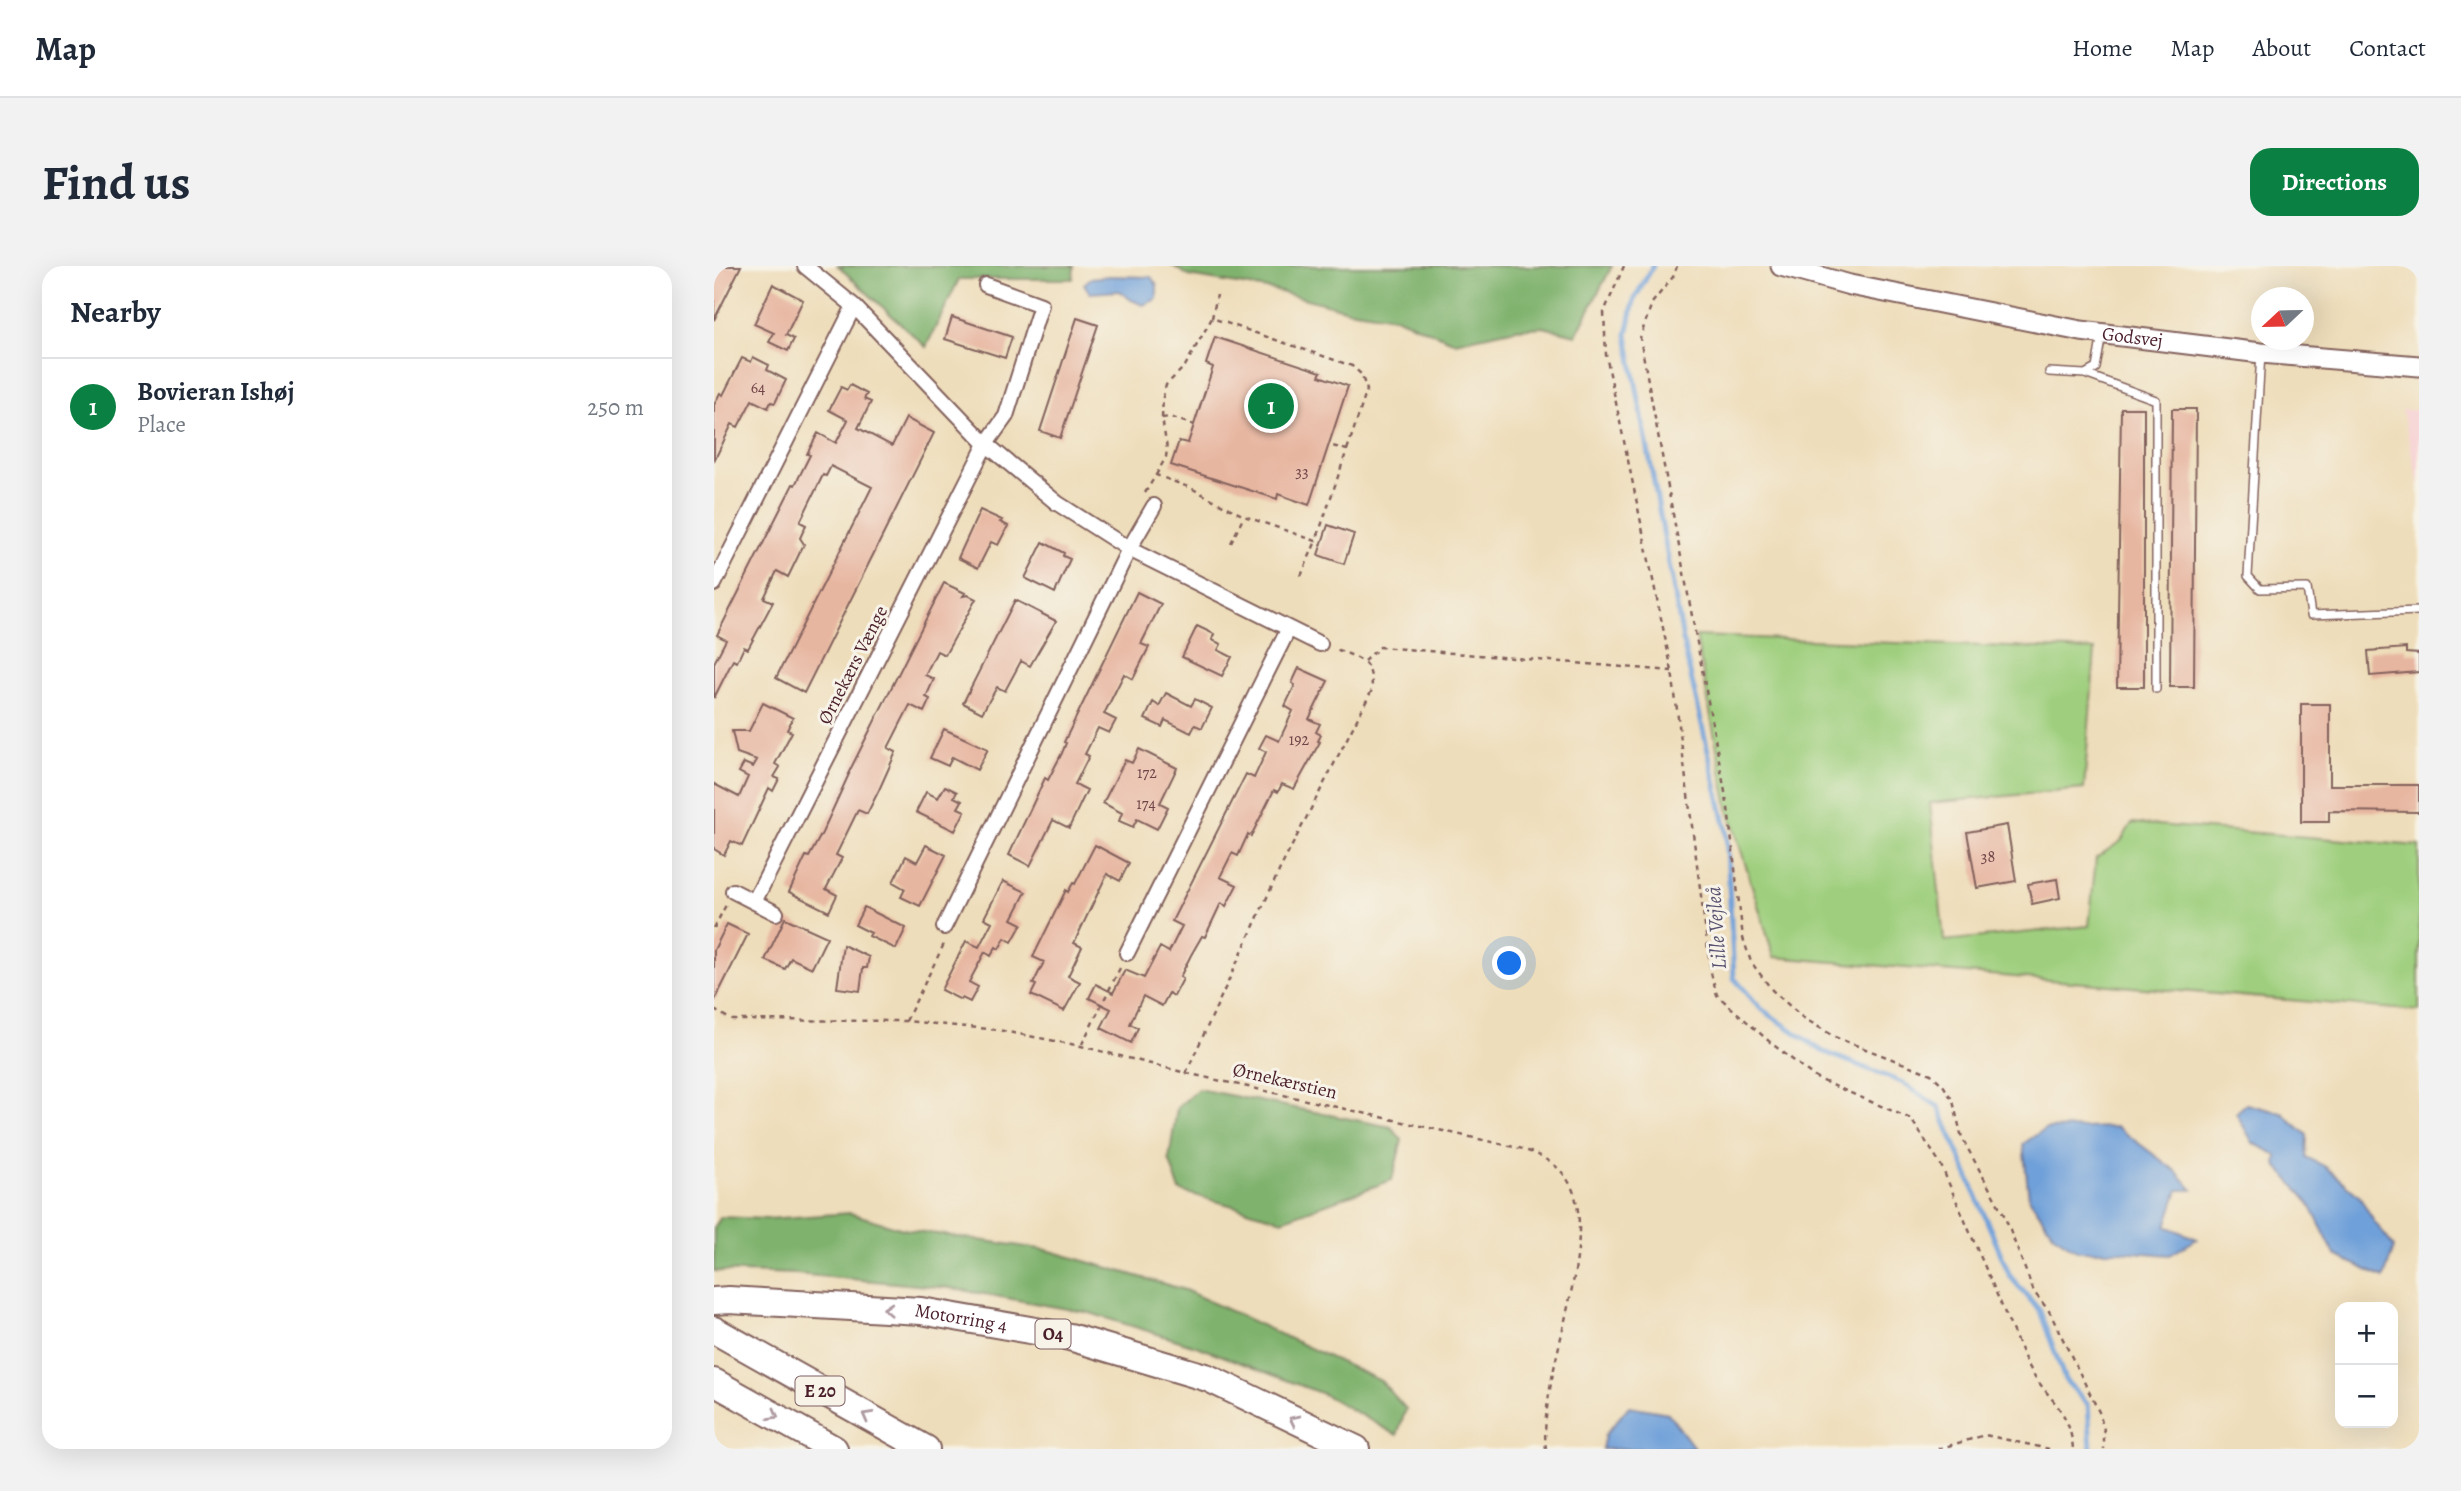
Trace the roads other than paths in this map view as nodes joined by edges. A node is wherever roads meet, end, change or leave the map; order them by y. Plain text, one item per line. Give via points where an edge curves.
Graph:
1 (805, 266) edge
2 (1781, 266) edge
3 (986, 285) dead end
4 (854, 306) junction
5 (2102, 334) junction
6 (2261, 353) junction
7 (2419, 366) edge
8 (2049, 372) dead end
9 (2085, 374) junction
10 (986, 444) junction
11 (1148, 502) road end
12 (1129, 549) junction
13 (714, 584) edge
14 (2419, 611) edge
15 (1288, 629) junction
16 (1320, 644) road end
17 (2156, 689) dead end
18 (733, 891) road end
19 (754, 902) junction
20 (776, 913) dead end
21 (944, 927) road end
22 (1127, 953) road end
23 (722, 1301) edge
24 (714, 1330) edge
25 (714, 1382) edge
26 (834, 1449) edge
27 (926, 1449) edge
28 (1356, 1449) edge

1 - 4 street
2 - 5 street, Godsvej via 1850,285
3 - 10 street, Ørnekærs Vænge via 1041,305 1006,416
4 - 10 street
4 - 13 street
5 - 6 street, Godsvej
5 - 9 lane via 2096,368
6 - 7 street, Godsvej
6 - 14 lane via 2248,576 2260,589 2307,588 2311,615
8 - 9 lane
9 - 17 lane via 2156,400
10 - 12 street via 1058,503
10 - 19 street, Ørnekærs Vænge
11 - 12 street
12 - 15 street
12 - 21 street
15 - 16 street
15 - 22 street
18 - 19 street
19 - 20 street
28 -> 23 highway, Motorring 4 / O4 via 1208,1378 1070,1336 922,1311
27 -> 24 highway, E 20
25 -> 26 highway, E 20

